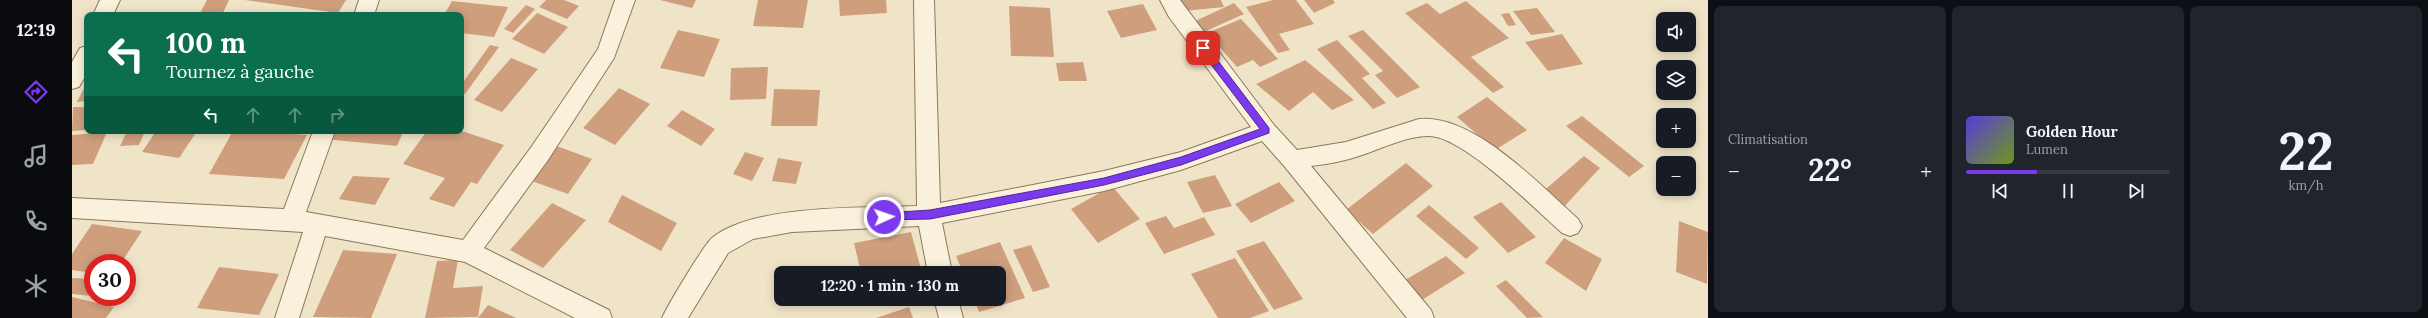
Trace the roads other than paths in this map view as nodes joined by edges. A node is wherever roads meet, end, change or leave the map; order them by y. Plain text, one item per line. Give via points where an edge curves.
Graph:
1 (110, 0) edge
2 (369, 0) edge
3 (625, 0) edge
4 (924, 0) edge
5 (1170, 0) edge
6 (104, 12) edge
7 (365, 12) edge
8 (84, 59) edge
9 (72, 81) edge
10 (1266, 131) junction
11 (323, 134) edge
12 (1293, 160) junction
13 (72, 208) edge
14 (930, 215) junction
15 (292, 220) junction
16 (317, 226) junction
17 (1570, 226) dead end
18 (468, 252) junction
19 (939, 266) edge
20 (948, 306) edge
21 (287, 318) edge
22 (600, 318) edge
23 (674, 318) edge
24 (951, 318) edge
25 (1422, 318) edge

1 - 6 street
2 - 7 street
3 - 18 street via 607,52 540,153
4 - 14 street
5 - 10 street via 1176,12
8 - 9 street
10 - 12 street
10 - 14 street via 1181,161 1104,182
11 - 15 street
12 - 17 street via 1351,150 1395,135 1430,127 1451,131 1487,156
12 - 25 street
13 - 15 street
14 - 19 street
14 - 23 street via 792,222 749,229 720,246
15 - 16 street
16 - 18 street
16 - 21 street
18 - 22 street
20 - 24 street

